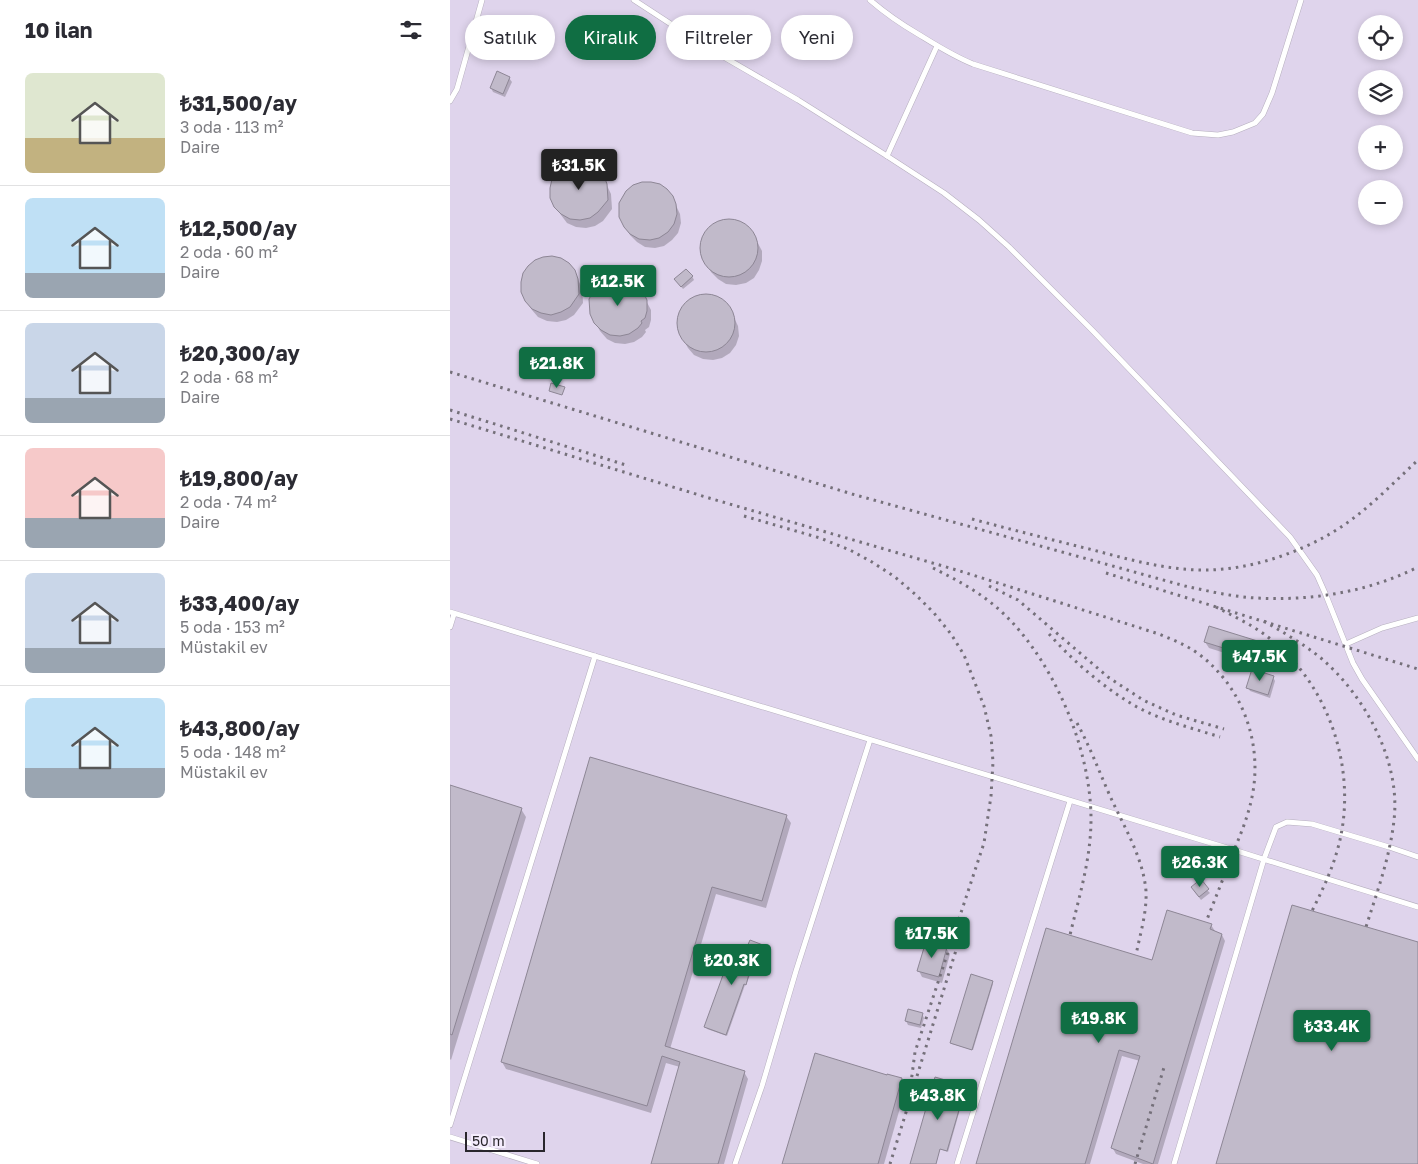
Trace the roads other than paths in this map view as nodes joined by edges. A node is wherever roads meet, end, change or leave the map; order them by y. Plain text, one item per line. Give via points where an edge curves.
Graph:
1 (482, 0) edge
2 (634, 0) edge
3 (870, 0) edge
4 (1301, 0) edge
5 (937, 46) junction
6 (450, 101) edge
7 (887, 156) junction
8 (452, 613) edge
9 (1418, 618) edge
10 (450, 627) edge
11 (1346, 644) junction
12 (595, 656) junction
13 (870, 740) junction
14 (1418, 759) edge
15 (1070, 800) junction
16 (1418, 857) edge
17 (1264, 860) junction
18 (1418, 908) edge
19 (450, 1125) edge
20 (450, 1137) edge
21 (537, 1164) edge
22 (735, 1164) edge
23 (957, 1164) edge
24 (1174, 1164) edge

1 - 6 lane via 457,89
2 - 7 lane
3 - 5 lane via 885,14
4 - 5 lane via 1263,114 1254,123 1218,135 1192,133 973,64
5 - 7 lane
7 - 11 lane via 944,193 1008,247 1290,537 1317,576
8 - 10 lane
8 - 12 lane
9 - 11 lane via 1382,628
11 - 14 lane via 1362,679
12 - 13 lane
12 - 19 lane
13 - 15 lane
13 - 22 lane
15 - 17 lane
15 - 23 lane
16 - 17 lane via 1312,824 1288,822 1276,827
17 - 18 lane
17 - 24 lane
20 - 21 lane

